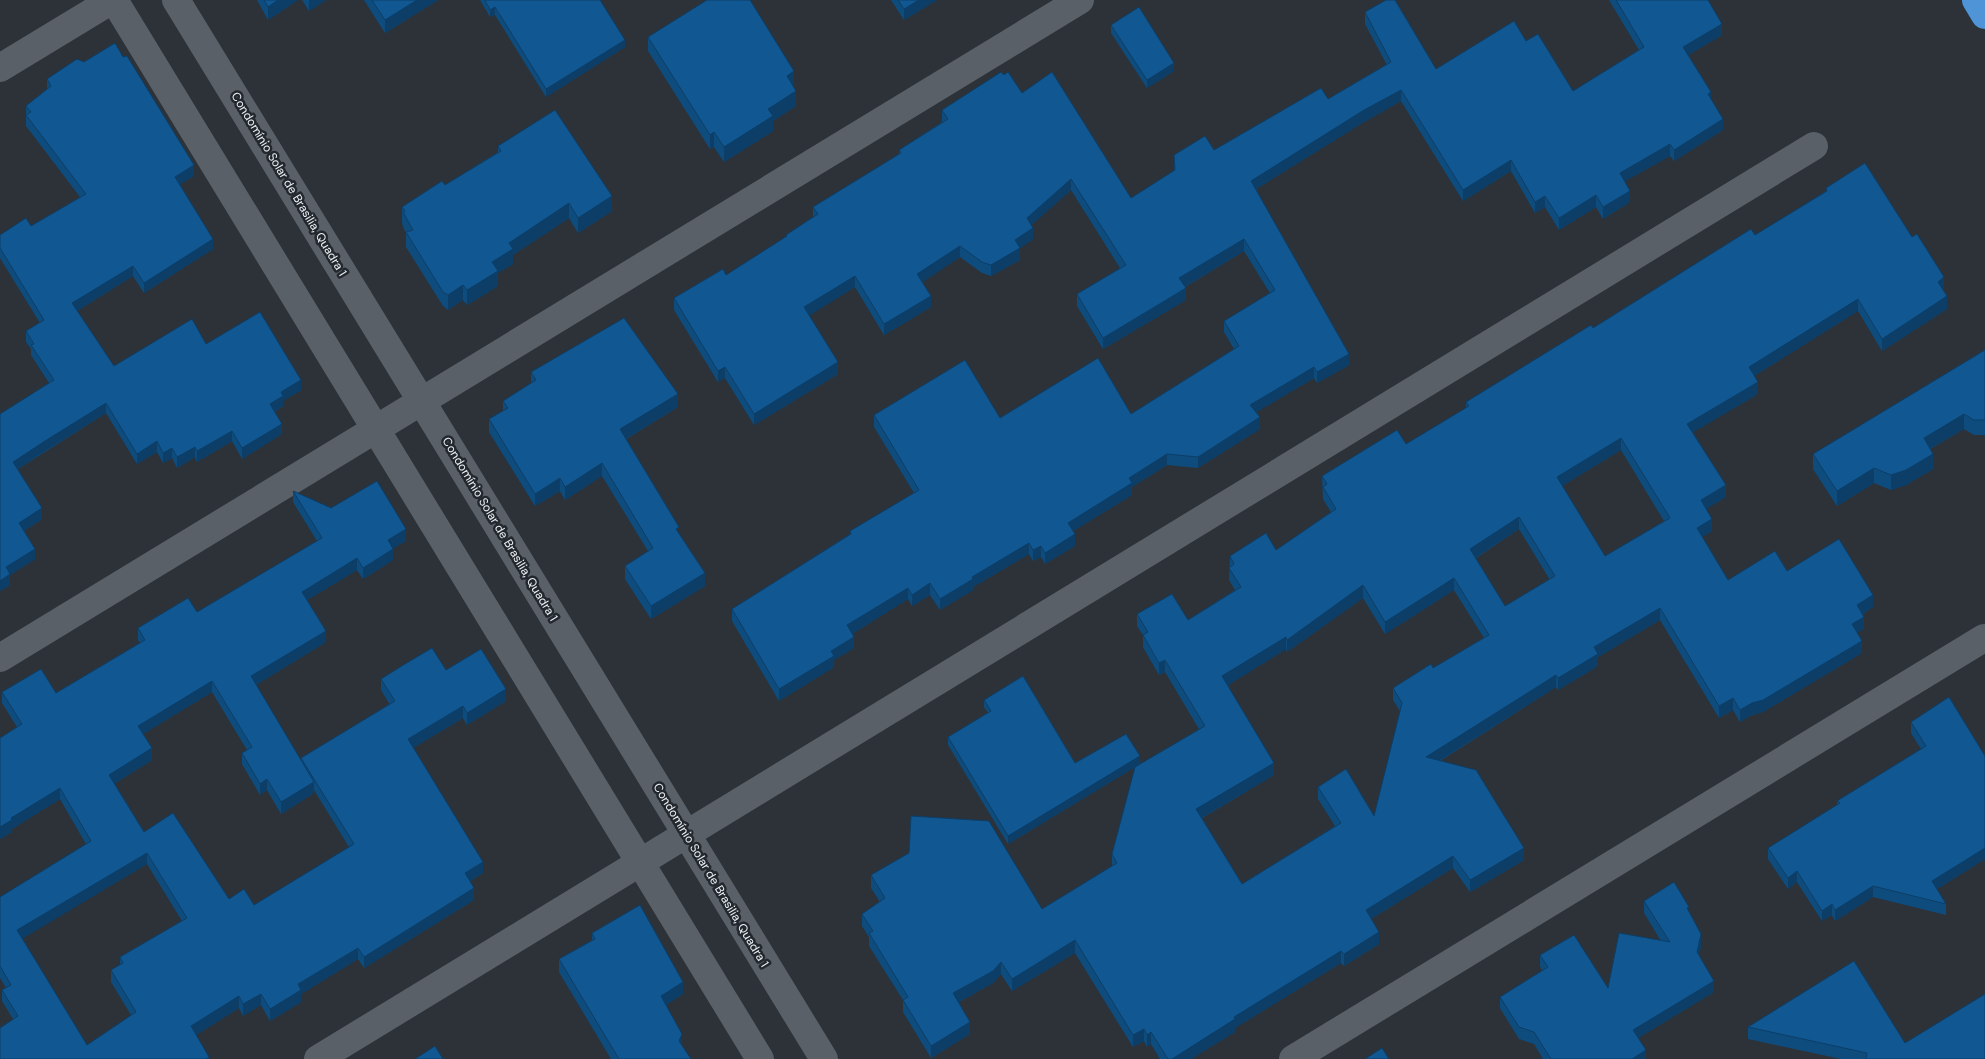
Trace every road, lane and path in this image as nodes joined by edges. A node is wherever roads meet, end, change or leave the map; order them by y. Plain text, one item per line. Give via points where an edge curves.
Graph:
1 (113, 0) edge
2 (176, 0) edge
3 (1080, 0) edge
4 (1976, 0) edge
5 (1985, 15) edge
6 (0, 68) edge
7 (1814, 146) dead end
8 (422, 401) junction
9 (376, 429) junction
10 (1984, 638) edge
11 (0, 658) edge
12 (686, 834) junction
13 (640, 862) junction
14 (318, 1059) edge
15 (760, 1059) edge
16 (824, 1059) edge
17 (1293, 1059) edge

1 - 6 street
1 - 9 street
2 - 8 street, Condomínio Solar de Brasilia, Quadra 1
3 - 8 street
4 - 5 highway
7 - 12 street
8 - 9 street
8 - 12 street, Condomínio Solar de Brasilia, Quadra 1
9 - 11 street
9 - 13 street
10 - 17 street
12 - 13 street
12 - 16 street, Condomínio Solar de Brasilia, Quadra 1
13 - 14 street
13 - 15 street

